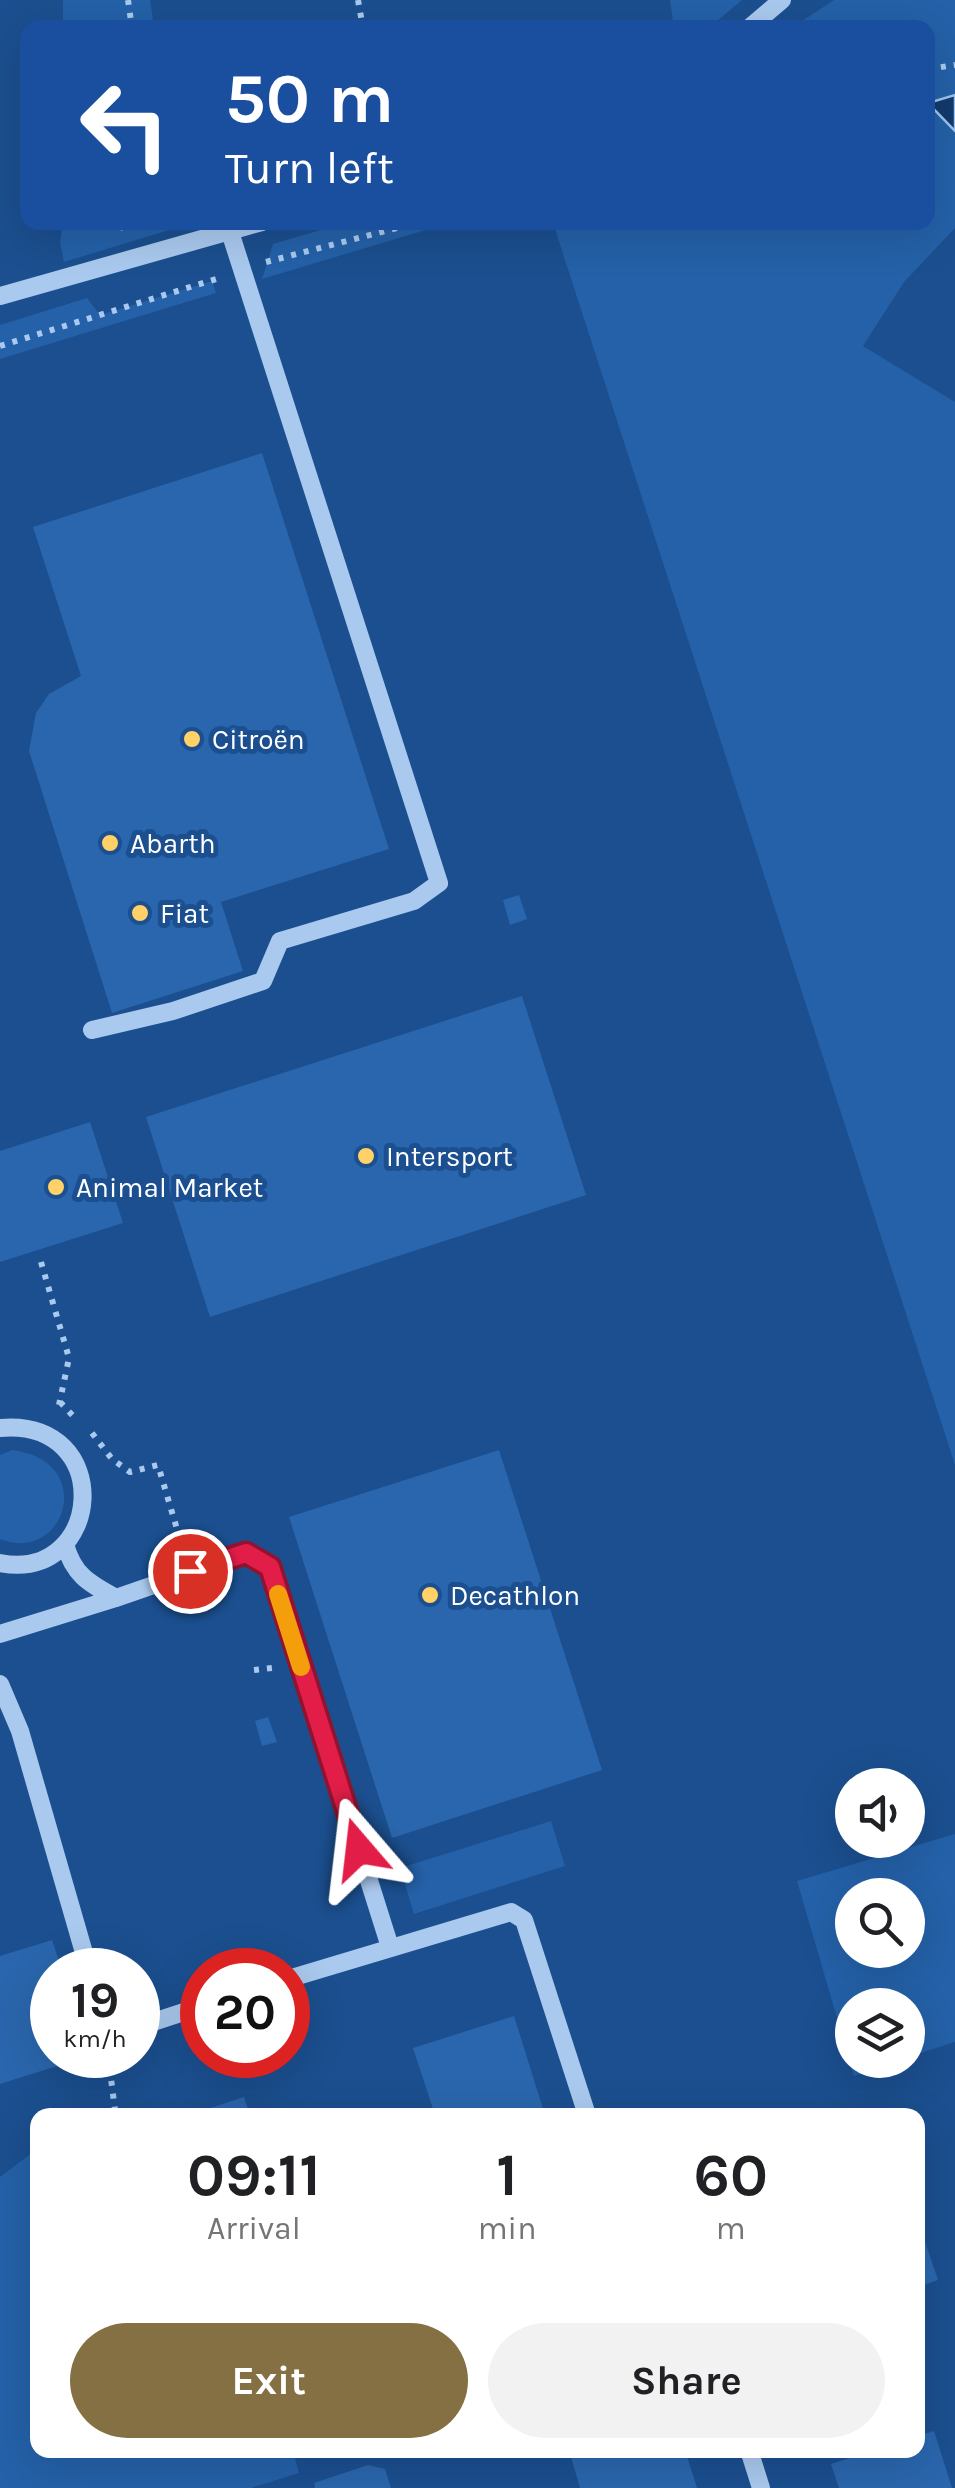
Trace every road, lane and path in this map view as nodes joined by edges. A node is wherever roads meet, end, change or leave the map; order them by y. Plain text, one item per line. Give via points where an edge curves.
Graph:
1 (782, 0) edge
2 (758, 20) edge
3 (236, 230) edge
4 (389, 230) edge
5 (230, 232) junction
6 (241, 268) junction
7 (0, 296) edge
8 (0, 346) edge
9 (92, 1030) dead end
10 (42, 1262) dead end
11 (64, 1391) dead end
12 (60, 1402) dead end
13 (0, 1428) edge
14 (64, 1544) junction
15 (0, 1563) edge
16 (190, 1571) junction
17 (116, 1598) junction
18 (0, 1634) edge
19 (0, 1684) edge
20 (390, 1946) junction
21 (82, 1948) edge
22 (310, 1972) edge
23 (111, 2078) edge
24 (115, 2108) edge
25 (584, 2108) edge
26 (752, 2458) edge
27 (761, 2488) edge

1 - 2 street
3 - 5 street
4 - 6 path
5 - 6 street
5 - 7 street
6 - 8 path
6 - 9 street via 438,883 414,901 280,940 264,981
10 - 11 path via 70,1358
12 - 16 path via 130,1472 158,1466
13 - 14 street via 46,1434 74,1460 84,1497
14 - 15 street via 39,1560
14 - 17 street via 71,1567
16 - 17 street
16 - 20 street via 246,1553 270,1567
17 - 18 street
19 - 21 street via 20,1731
20 - 22 street
20 - 25 street via 511,1912 524,1920
23 - 24 path
26 - 27 street

